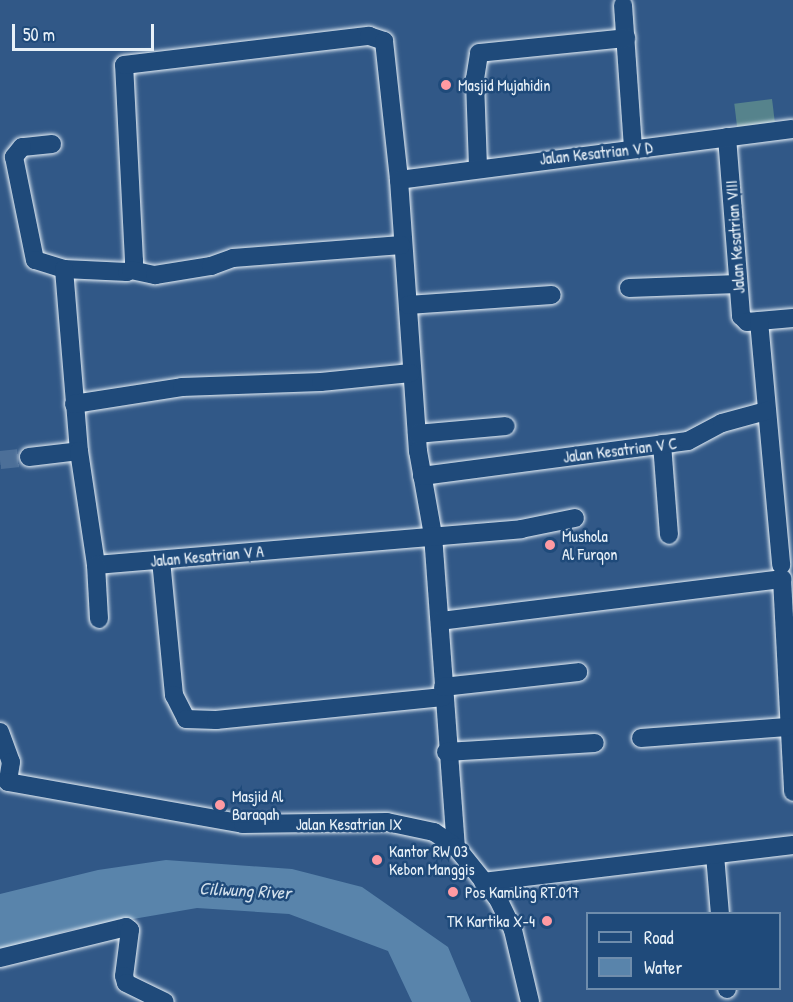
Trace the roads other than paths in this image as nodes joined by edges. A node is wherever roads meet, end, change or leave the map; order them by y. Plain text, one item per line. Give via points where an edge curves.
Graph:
1 (623, 5) dead end
2 (626, 38) junction
3 (793, 129) edge
4 (727, 137) junction
5 (52, 144) dead end
6 (633, 149) junction
7 (478, 167) junction
8 (399, 180) junction
9 (402, 245) junction
10 (64, 269) junction
11 (131, 270) junction
12 (738, 284) junction
13 (630, 288) dead end
14 (552, 295) dead end
15 (408, 305) junction
16 (793, 318) edge
17 (759, 321) junction
18 (411, 373) junction
19 (74, 404) junction
20 (766, 411) junction
21 (506, 426) dead end
22 (417, 434) junction
23 (662, 444) junction
24 (79, 451) junction
25 (29, 457) tunnel mouth
26 (422, 476) junction
27 (575, 518) dead end
28 (433, 535) junction
29 (669, 535) dead end
30 (161, 560) junction
31 (96, 565) junction
32 (781, 565) dead end
33 (99, 619) dead end
34 (440, 621) junction
35 (578, 672) dead end
36 (789, 673) edge
37 (443, 692) junction
38 (787, 727) junction
39 (0, 732) edge
40 (641, 738) dead end
41 (595, 743) dead end
42 (446, 752) junction
43 (4, 785) edge
44 (793, 792) edge
45 (793, 845) edge
46 (456, 847) junction
47 (715, 855) junction
48 (483, 882) junction
49 (720, 912) edge
50 (0, 958) edge
51 (165, 1002) edge
52 (530, 1002) edge

1 - 2 street
2 - 6 street
2 - 7 street via 479,53 475,79
3 - 4 street, Jalan Kesatrian V D
4 - 6 street, Jalan Kesatrian V D
4 - 12 street, Jalan Kesatrian VIII
5 - 10 street via 22,147 14,157 34,260
6 - 7 street, Jalan Kesatrian V D
7 - 8 street, Jalan Kesatrian V D
8 - 9 street
8 - 11 street via 384,41 379,36 124,65 134,261
9 - 11 street via 233,258 211,266 155,275
9 - 15 street
10 - 11 street via 109,273
10 - 19 street
12 - 13 street
12 - 17 street, Jalan Kesatrian VIII via 743,320
14 - 15 street
15 - 18 street
16 - 17 street
17 - 20 street
18 - 19 street via 321,382 183,387
18 - 22 street
19 - 24 street
20 - 23 street, Jalan Kesatrian V C via 722,423 688,441
20 - 32 street
21 - 22 street
22 - 26 street
23 - 26 street, Jalan Kesatrian V C
23 - 29 street
24 - 25 street
24 - 31 street
26 - 28 street
27 - 28 street, Jalan Kesatrian V A via 521,529
28 - 30 street, Jalan Kesatrian V A
28 - 34 street
30 - 31 street, Jalan Kesatrian V A
30 - 37 street via 174,695 186,719 216,720
31 - 33 street
34 - 36 street via 782,579
34 - 37 street
35 - 37 street
36 - 38 street
37 - 42 street
38 - 40 street
38 - 44 street
39 - 43 street, Jalan Kesatrian IX via 10,762
41 - 42 street
42 - 46 street
43 - 46 street, Jalan Kesatrian IX via 243,824 406,823 434,832
45 - 47 street
46 - 48 street, Jalan Kesatrian IX
47 - 48 street
47 - 49 street
48 - 52 street, Jalan Kesatrian IX via 508,915
50 - 51 street via 126,927 130,930 126,983

